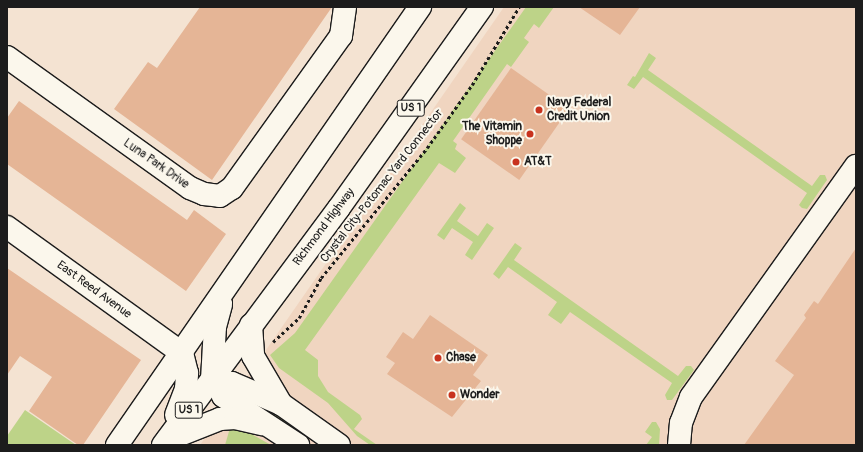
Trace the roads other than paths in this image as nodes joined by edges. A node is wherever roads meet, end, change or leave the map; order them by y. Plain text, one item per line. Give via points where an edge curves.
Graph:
1 (345, 7) edge
2 (420, 7) edge
3 (482, 7) edge
4 (7, 57) edge
5 (856, 166) edge
6 (7, 227) edge
7 (224, 291) junction
8 (245, 333) junction
9 (213, 351) junction
10 (182, 353) junction
11 (178, 373) junction
12 (215, 382) junction
13 (281, 404) junction
14 (262, 424) junction
15 (165, 443) edge
16 (117, 445) edge
17 (298, 445) edge
18 (339, 445) edge
19 (679, 445) edge

1 - 4 main road, Luna Park Drive via 341,36 232,188 220,196 204,194 190,188
2 - 7 main road
3 - 8 main road, Richmond Highway / US 1 via 339,208
5 - 19 main road via 691,398 681,423
6 - 10 main road, East Reed Avenue
7 - 9 main road via 215,327
7 - 10 main road
8 - 9 main road
8 - 12 main road, Richmond Highway / US 1
8 - 13 main road via 253,356
9 - 10 main road
9 - 12 main road
10 - 11 main road
11 - 12 main road
11 - 15 main road via 186,389
11 - 16 main road
12 - 13 main road via 232,383
12 - 14 main road via 224,396
12 - 15 main road, Richmond Highway / US 1
13 - 18 main road
14 - 15 main road via 235,418 220,419
14 - 17 main road

